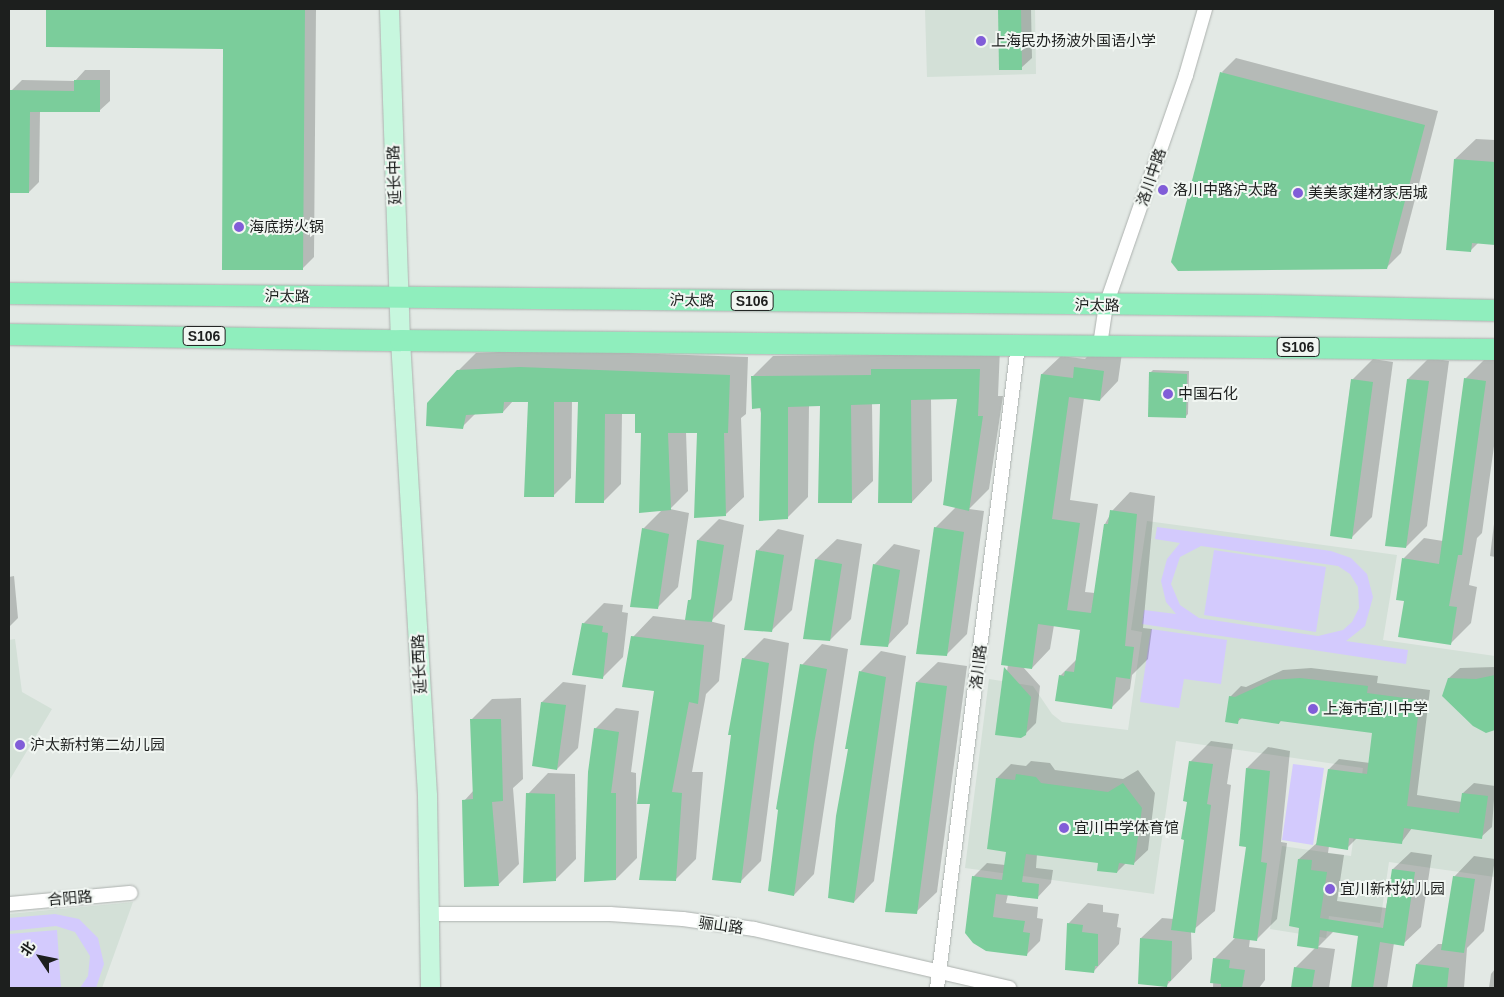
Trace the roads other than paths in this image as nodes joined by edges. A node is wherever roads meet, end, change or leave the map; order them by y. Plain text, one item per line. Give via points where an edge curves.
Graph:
1 (389, 9) edge
2 (1205, 9) edge
3 (9, 293) edge
4 (398, 298) junction
5 (1106, 305) junction
6 (1495, 310) edge
7 (9, 334) edge
8 (400, 340) junction
9 (1100, 345) junction
10 (1018, 346) junction
11 (1495, 349) edge
12 (132, 893) dead end
13 (9, 904) edge
14 (427, 914) junction
15 (939, 971) junction
16 (430, 988) edge
17 (937, 988) edge
18 (1009, 988) edge

1 - 4 street, 延长中路
2 - 5 street, 洛川中路 via 1186,75
3 - 4 main road, 沪太路 / S106
4 - 5 main road, 沪太路 / S106
4 - 8 street, 延长中路
5 - 6 main road, 沪太路 / S106
5 - 9 street, 洛川中路
7 - 8 main road, S106
8 - 10 main road, S106
8 - 14 street, 延长西路 via 427,796
9 - 10 main road, S106
9 - 11 main road, S106
10 - 15 street, 洛川路
12 - 13 street, 合阳路
14 - 15 street, 骊山路 via 610,914 683,919 754,929
14 - 16 street, 延长西路
15 - 17 street, 洛川路
15 - 18 street, 骊山路

